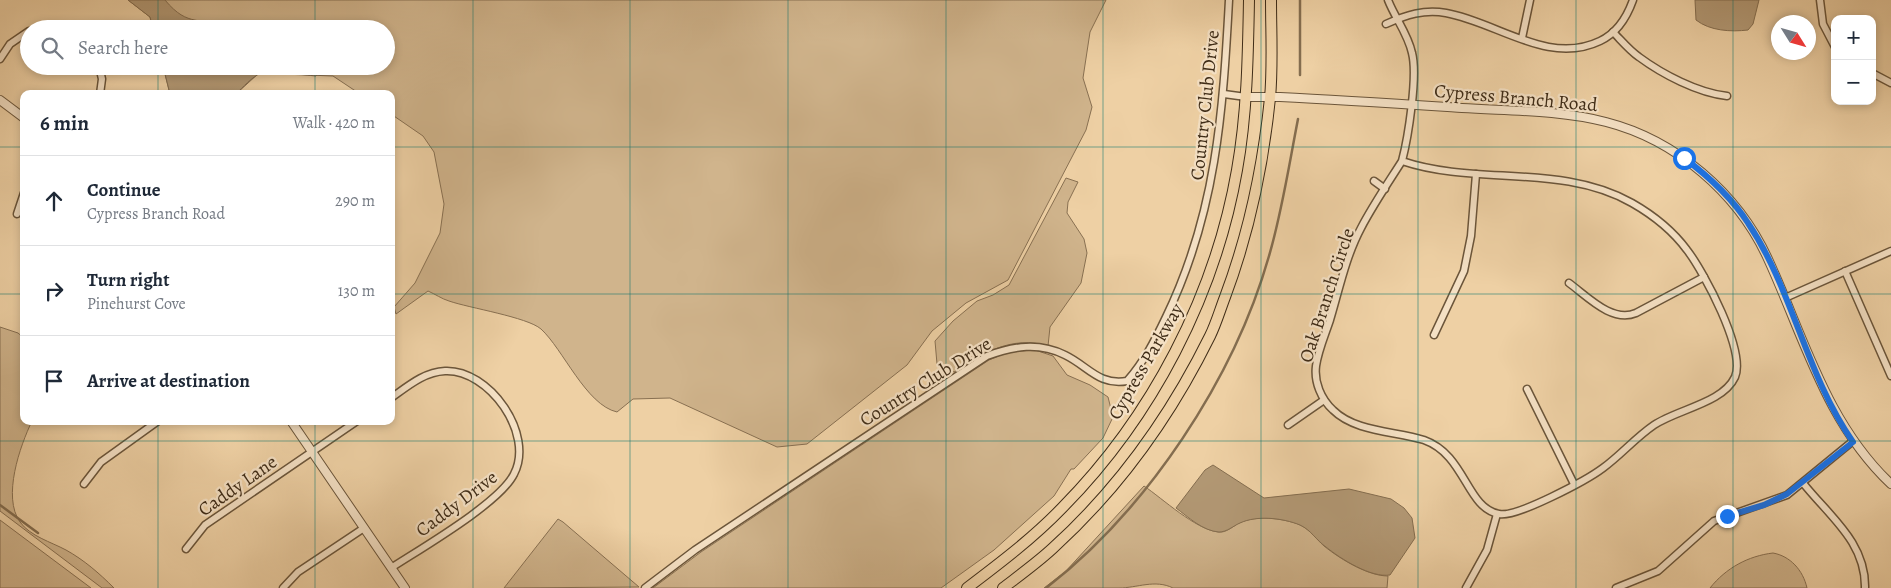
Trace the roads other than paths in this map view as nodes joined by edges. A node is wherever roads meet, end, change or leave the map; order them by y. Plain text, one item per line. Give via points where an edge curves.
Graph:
1 (1229, 0) edge
2 (1249, 0) edge
3 (1271, 0) edge
4 (1388, 0) edge
5 (1530, 0) edge
6 (1633, 0) edge
7 (1820, 0) edge
8 (1396, 19) junction
9 (1386, 24) dead end
10 (1613, 32) junction
11 (20, 37) edge
12 (1522, 38) junction
13 (1831, 39) edge
14 (0, 59) edge
15 (101, 75) edge
16 (1876, 75) edge
17 (1891, 83) edge
18 (101, 90) edge
19 (1224, 94) junction
20 (1270, 96) junction
21 (1727, 96) dead end
22 (1246, 97) junction
23 (0, 100) edge
24 (1410, 104) junction
25 (20, 115) edge
26 (1402, 161) junction
27 (1476, 174) junction
28 (1374, 181) dead end
29 (1385, 188) junction
30 (20, 205) edge
31 (17, 214) dead end
32 (1891, 252) edge
33 (1846, 271) junction
34 (1704, 277) junction
35 (1569, 283) dead end
36 (1785, 298) junction
37 (1434, 335) dead end
38 (1891, 356) edge
39 (1884, 359) junction
40 (1891, 376) edge
41 (1527, 389) dead end
42 (395, 395) edge
43 (1324, 400) junction
44 (152, 425) edge
45 (294, 425) edge
46 (351, 425) edge
47 (1288, 425) dead end
48 (1853, 442) junction
49 (312, 452) junction
50 (1803, 483) junction
51 (84, 484) dead end
52 (1574, 484) junction
53 (1891, 484) edge
54 (1497, 514) junction
55 (364, 528) junction
56 (186, 549) dead end
57 (391, 568) junction
58 (283, 588) edge
59 (405, 588) edge
60 (645, 588) edge
61 (967, 588) edge
62 (1003, 588) edge
63 (1466, 588) edge
64 (1616, 588) edge
65 (1865, 588) edge

1 - 19 street, Country Club Drive
2 - 22 main road, Cypress Parkway
3 - 20 main road
4 - 8 street, Oak Branch Circle
5 - 12 street
6 - 10 street via 1625,18
7 - 13 street via 1821,18
8 - 9 street
8 - 12 street via 1416,13 1445,13
8 - 24 street, Oak Branch Circle via 1414,62
10 - 12 street via 1594,44 1572,50 1554,49
10 - 21 street via 1638,57 1699,90
11 - 14 street via 10,44
15 - 18 street
16 - 17 street
19 - 22 street
19 - 60 street, Country Club Drive via 1214,169 1200,228 1178,292 1148,353 1127,381 1116,383 1097,378 1065,355 1035,346 1007,348 987,356 695,550
20 - 22 street, Cypress Branch Road
20 - 24 street, Cypress Branch Road
20 - 62 main road via 1262,166 1250,219 1211,335 1176,397 1136,456 1095,506 1060,541
22 - 61 main road, Cypress Parkway via 1237,171 1218,248 1196,310 1174,355 1142,409 1063,508
23 - 25 street
24 - 26 street, Oak Branch Circle
24 - 36 street, Cypress Branch Road via 1554,113 1584,118 1623,127 1668,149 1696,168 1741,212 1764,249
26 - 27 street via 1428,170
26 - 29 street, Oak Branch Circle
27 - 34 street via 1570,182 1621,197 1647,212 1672,233
27 - 37 street via 1471,236 1464,271
28 - 29 street
29 - 43 street, Oak Branch Circle via 1360,230 1318,358 1317,382
30 - 31 street
32 - 33 street
33 - 36 street
33 - 39 street
34 - 35 street via 1625,316 1611,313
34 - 52 street via 1738,357 1731,384 1717,397 1660,421 1638,436 1604,468
36 - 48 street, Cypress Branch Road via 1830,404
38 - 39 street
39 - 40 street
41 - 52 street
42 - 57 street, Caddy Drive via 429,374 445,371 468,375 488,387 506,412 516,430 520,448 516,470 501,493
43 - 47 street
43 - 54 street via 1337,414 1350,421 1438,447 1456,464 1476,499
44 - 51 street via 101,462
45 - 49 street
46 - 49 street
48 - 50 street
48 - 53 street, Cypress Branch Road
49 - 55 street
49 - 56 street, Caddy Lane via 205,525
50 - 64 street via 1780,498 1714,521 1658,571
50 - 65 street via 1853,542 1862,561
52 - 54 street via 1518,512
54 - 63 street via 1487,550
55 - 57 street
55 - 58 street via 298,572
57 - 59 street

